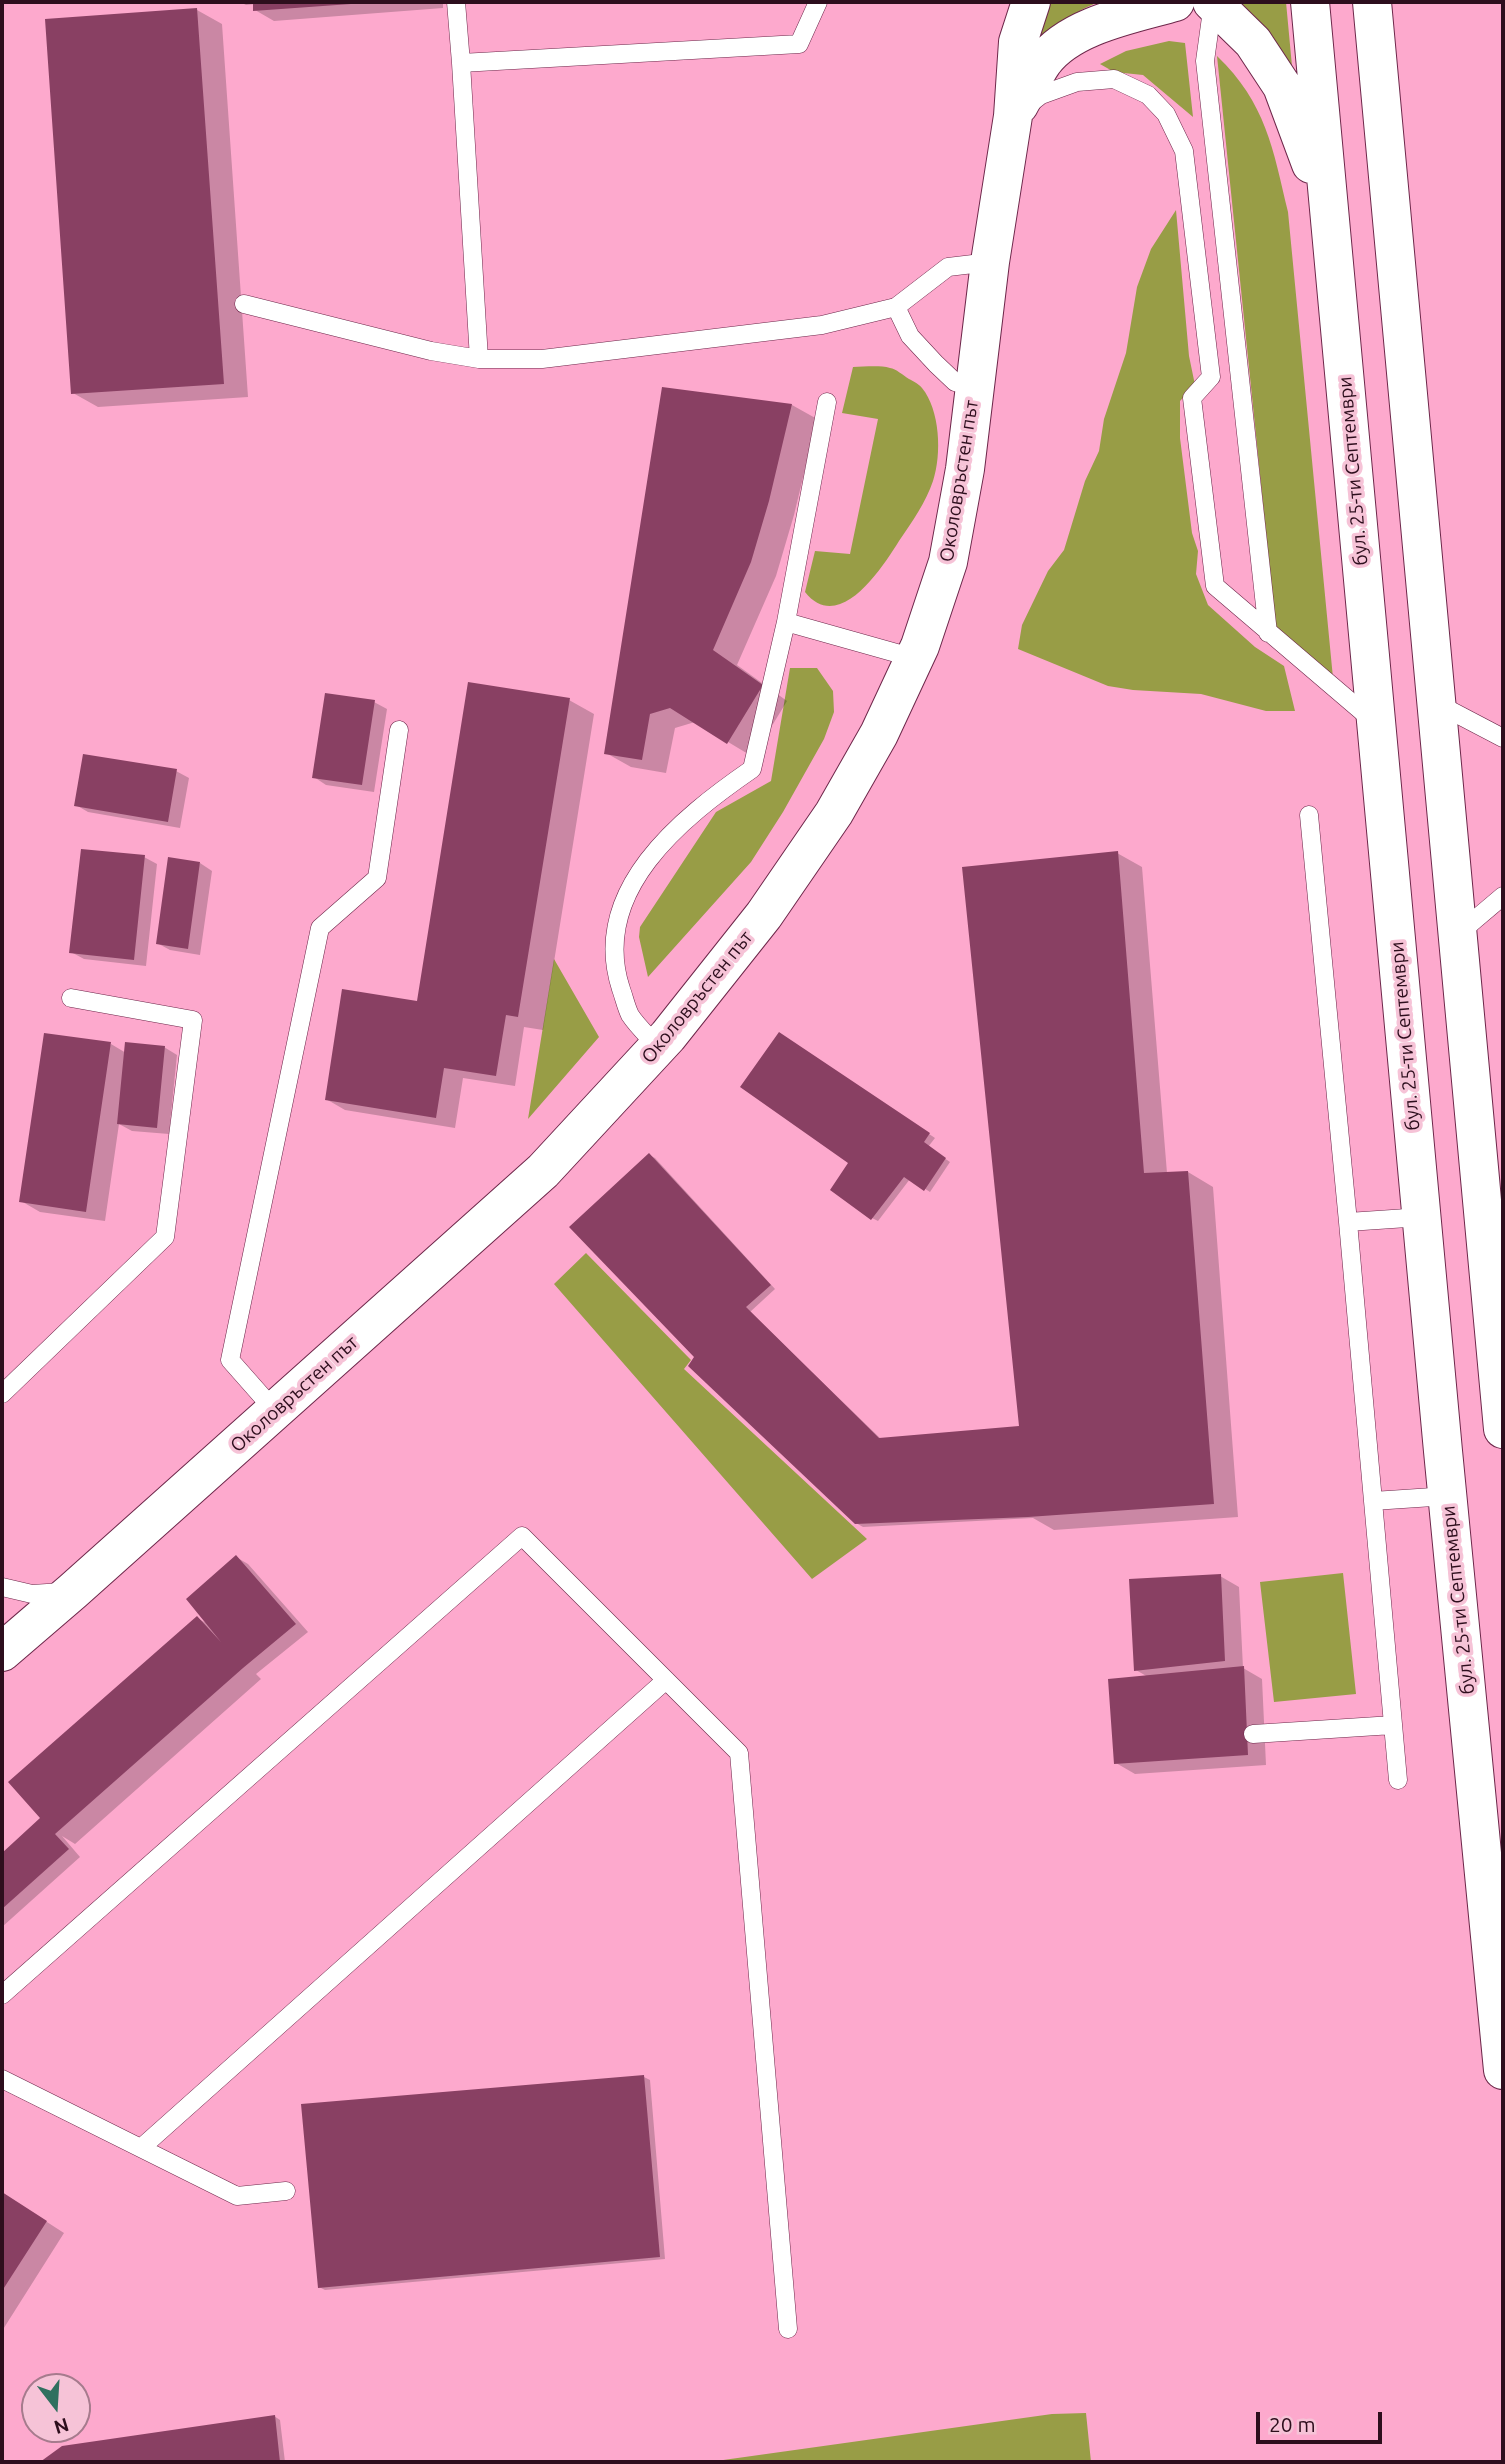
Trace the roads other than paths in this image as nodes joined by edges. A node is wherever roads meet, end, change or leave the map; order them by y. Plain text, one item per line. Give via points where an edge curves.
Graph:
1 (456, 2) edge
2 (818, 2) edge
3 (1031, 2) edge
4 (1175, 2) edge
5 (1212, 2) edge
6 (1310, 2) edge
7 (1372, 2) edge
8 (461, 63) junction
9 (1013, 116) junction
10 (1329, 211) junction
11 (990, 262) junction
12 (244, 304) dead end
13 (896, 307) junction
14 (479, 359) junction
15 (974, 387) junction
16 (827, 402) dead end
17 (786, 622) junction
18 (1268, 633) junction
19 (914, 658) junction
20 (1437, 704) junction
21 (1376, 723) junction
22 (399, 730) dead end
23 (1503, 738) edge
24 (1309, 815) dead end
25 (1503, 896) edge
26 (1458, 934) junction
27 (71, 998) dead end
28 (657, 1047) junction
29 (1422, 1217) junction
30 (1348, 1222) junction
31 (2, 1394) edge
32 (275, 1411) junction
33 (1503, 1429) edge
34 (1448, 1496) junction
35 (1373, 1501) junction
36 (2, 1587) edge
37 (74, 1591) junction
38 (2, 1652) edge
39 (666, 1680) junction
40 (1393, 1725) junction
41 (1253, 1734) dead end
42 (1398, 1780) dead end
43 (2, 1995) edge
44 (1503, 2070) edge
45 (2, 2079) edge
46 (141, 2148) junction
47 (286, 2192) dead end
48 (788, 2329) dead end

1 - 8 lane
2 - 8 lane via 799,44
3 - 9 main road, Околовръстен път via 1018,42
4 - 9 main road, Околовръстен път via 1075,34 1044,60
5 - 10 main road via 1253,41 1282,86
5 - 18 lane via 1205,61
6 - 10 main road, бул. 25-ти Септември
7 - 20 main road
8 - 14 lane
9 - 11 main road, Околовръстен път
9 - 18 lane via 1041,96 1077,82 1114,79 1148,95 1166,114 1184,151 1211,377 1192,398 1215,586
10 - 21 main road, бул. 25-ти Септември
11 - 13 lane via 948,267
11 - 15 main road, Околовръстен път
12 - 14 lane
13 - 14 lane via 822,325 542,359
13 - 15 lane via 909,337 955,382
15 - 19 main road, Околовръстен път via 948,562
16 - 17 lane
17 - 19 lane
17 - 28 lane via 752,769 707,800 664,841 632,881 618,917 613,945 617,975 629,1014
18 - 21 lane
19 - 28 main road, Околовръстен път via 834,813 764,915
20 - 23 lane
20 - 26 main road
21 - 29 main road, бул. 25-ти Септември
22 - 32 lane via 377,878 320,928 230,1360
24 - 30 lane
25 - 26 lane
26 - 33 main road
27 - 31 lane via 193,1020 165,1237
28 - 32 main road, Околовръстен път via 543,1171
29 - 30 lane
29 - 34 main road, бул. 25-ти Септември
30 - 35 lane
32 - 37 main road, Околовръстен път
34 - 35 lane
34 - 44 main road, бул. 25-ти Септември
35 - 40 lane
36 - 37 lane via 32,1594
37 - 38 main road, Околовръстен път
39 - 43 lane via 523,1536
39 - 46 lane
39 - 48 lane via 739,1753
40 - 41 lane
40 - 42 lane
45 - 46 lane
46 - 47 lane via 237,2196

